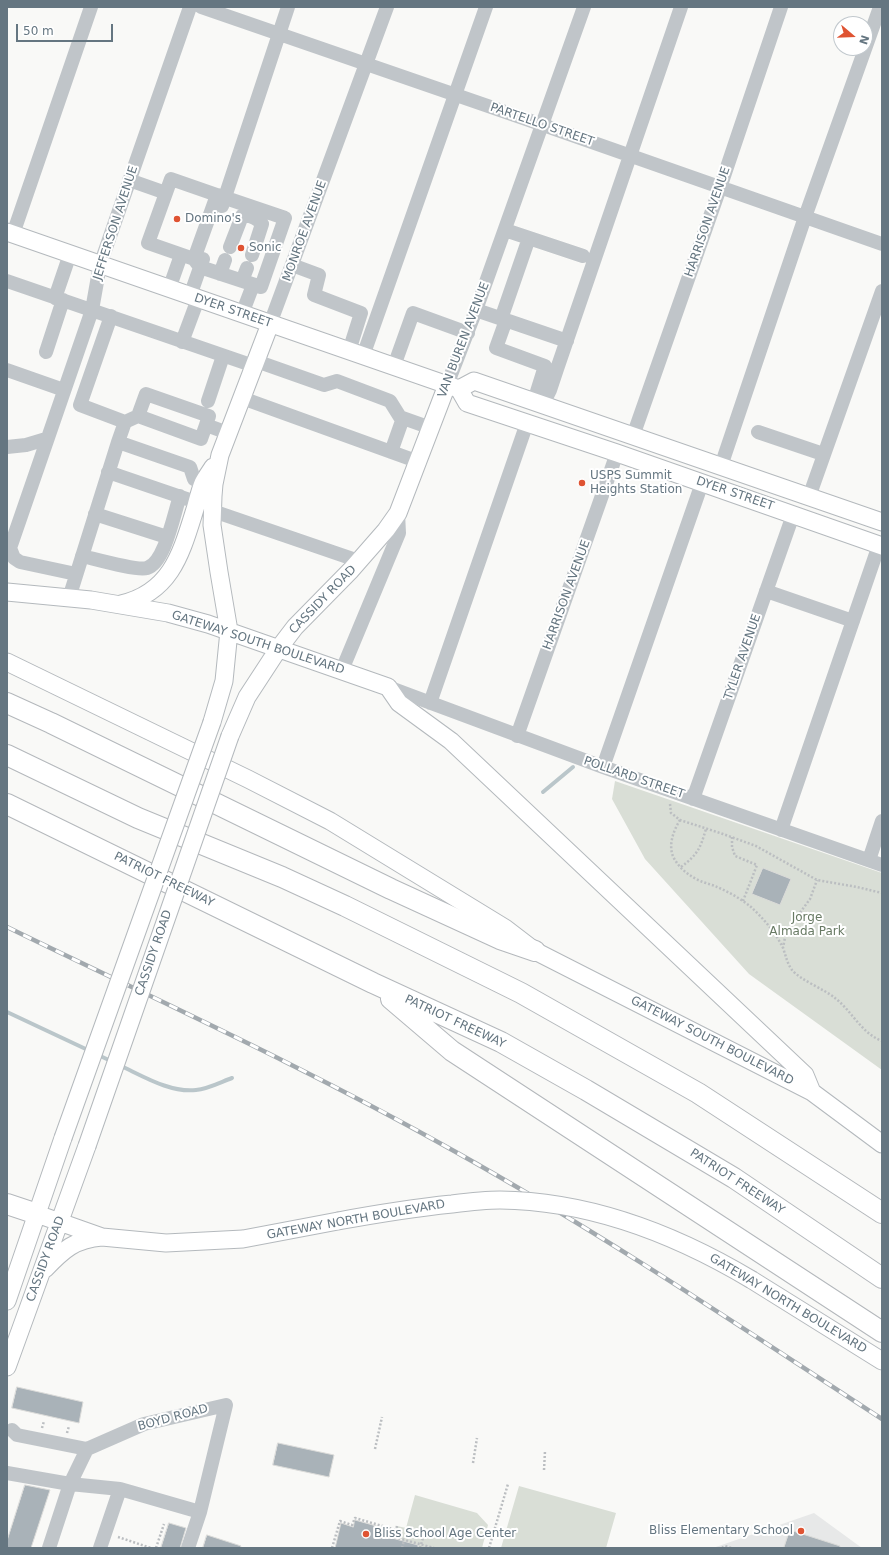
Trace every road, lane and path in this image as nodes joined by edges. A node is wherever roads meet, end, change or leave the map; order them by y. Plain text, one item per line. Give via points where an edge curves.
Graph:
1 (91, 7) edge
2 (190, 7) edge
3 (201, 7) edge
4 (288, 7) edge
5 (387, 7) edge
6 (486, 7) edge
7 (584, 7) edge
8 (681, 7) edge
9 (782, 7) edge
10 (880, 7) edge
11 (278, 34) junction
12 (366, 65) junction
13 (455, 95) junction
14 (543, 125) junction
15 (631, 156) junction
16 (129, 180) junction
17 (720, 188) junction
18 (166, 193) junction
19 (221, 196) junction
20 (805, 217) junction
21 (505, 230) junction
22 (280, 231) junction
23 (10, 233) edge
24 (529, 238) junction
25 (302, 239) junction
26 (882, 244) edge
27 (70, 254) junction
28 (583, 256) dead end
29 (192, 260) junction
30 (100, 265) junction
31 (292, 265) junction
32 (220, 274) junction
33 (7, 281) edge
34 (252, 284) junction
35 (170, 289) junction
36 (882, 291) edge
37 (194, 297) junction
38 (59, 299) junction
39 (92, 310) junction
40 (476, 310) junction
41 (242, 314) junction
42 (111, 316) junction
43 (504, 319) junction
44 (270, 324) junction
45 (468, 333) junction
46 (567, 341) junction
47 (182, 342) junction
48 (46, 352) dead end
49 (356, 354) junction
50 (223, 356) junction
51 (255, 364) junction
52 (394, 366) junction
53 (551, 368) junction
54 (7, 370) edge
55 (453, 387) junction
56 (62, 394) junction
57 (242, 398) junction
58 (208, 401) dead end
59 (538, 402) junction
60 (80, 405) junction
61 (138, 416) junction
62 (403, 418) junction
63 (125, 422) junction
64 (527, 423) junction
65 (206, 426) junction
66 (431, 428) junction
67 (758, 432) dead end
68 (228, 433) junction
69 (633, 436) junction
70 (46, 439) junction
71 (118, 442) junction
72 (7, 448) edge
73 (391, 452) junction
74 (617, 453) junction
75 (824, 454) junction
76 (220, 455) junction
77 (419, 462) junction
78 (721, 466) junction
79 (108, 472) junction
80 (700, 482) junction
81 (203, 483) junction
82 (180, 496) junction
83 (809, 497) junction
84 (197, 502) junction
85 (212, 511) junction
86 (398, 513) junction
87 (95, 514) junction
88 (793, 515) junction
89 (882, 522) edge
90 (167, 537) junction
91 (881, 545) edge
92 (82, 556) junction
93 (359, 561) junction
94 (76, 574) junction
95 (766, 591) junction
96 (7, 592) edge
97 (69, 598) junction
98 (119, 604) junction
99 (853, 621) junction
100 (229, 631) junction
101 (279, 648) junction
102 (7, 662) edge
103 (342, 670) junction
104 (388, 687) junction
105 (430, 703) junction
106 (7, 704) edge
107 (517, 736) junction
108 (7, 755) edge
109 (603, 768) junction
110 (693, 799) junction
111 (672, 800) dead end
112 (7, 804) edge
113 (680, 820) junction
114 (882, 822) edge
115 (706, 829) junction
116 (781, 830) junction
117 (732, 837) junction
118 (875, 863) edge
119 (681, 867) junction
120 (817, 880) junction
121 (882, 893) edge
122 (743, 901) junction
123 (772, 931) junction
124 (786, 932) junction
125 (783, 948) junction
126 (534, 952) junction
127 (373, 983) junction
128 (882, 1041) edge
129 (812, 1092) junction
130 (882, 1144) edge
131 (7, 1204) edge
132 (37, 1214) junction
133 (882, 1214) edge
134 (60, 1222) junction
135 (102, 1237) junction
136 (39, 1275) junction
137 (882, 1278) edge
138 (7, 1301) edge
139 (882, 1332) edge
140 (882, 1361) edge
141 (7, 1367) edge
142 (382, 1417) dead end
143 (12, 1430) dead end
144 (477, 1438) dead end
145 (87, 1449) junction
146 (376, 1449) dead end
147 (545, 1451) dead end
148 (473, 1463) dead end
149 (544, 1470) dead end
150 (7, 1473) edge
151 (70, 1484) junction
152 (508, 1484) dead end
153 (120, 1489) junction
154 (200, 1512) junction
155 (164, 1524) dead end
156 (397, 1526) dead end
157 (396, 1530) junction
158 (425, 1531) dead end
159 (105, 1533) junction
160 (404, 1540) junction
161 (421, 1546) edge
162 (49, 1548) edge
163 (100, 1548) edge
164 (151, 1548) edge
165 (156, 1548) edge
166 (188, 1548) edge
167 (332, 1548) edge
168 (402, 1548) edge
169 (434, 1548) edge
170 (489, 1548) edge
171 (722, 1548) edge
172 (731, 1548) edge

1 - 23 street
2 - 16 street, JEFFERSON AVENUE
3 - 11 street, PARTELLO STREET
4 - 11 street
5 - 12 street, MONROE AVENUE
6 - 13 street
7 - 14 street, VAN BUREN AVENUE
8 - 15 street
9 - 17 street, HARRISON AVENUE
10 - 20 street
11 - 12 street, PARTELLO STREET
11 - 19 street
12 - 13 street, PARTELLO STREET
12 - 25 street, MONROE AVENUE
13 - 14 street, PARTELLO STREET
13 - 49 street
14 - 15 street, PARTELLO STREET
14 - 21 street, VAN BUREN AVENUE
15 - 17 street, PARTELLO STREET
15 - 46 street
16 - 18 street
16 - 30 street, JEFFERSON AVENUE
17 - 20 street, PARTELLO STREET
17 - 69 street, HARRISON AVENUE
18 - 19 street via 171,179
18 - 29 street via 148,243
19 - 22 street via 285,218
19 - 29 street
20 - 26 street, PARTELLO STREET
20 - 78 street
21 - 24 street
21 - 40 street, VAN BUREN AVENUE
22 - 25 street
22 - 34 street
23 - 27 main road, DYER STREET
24 - 28 street
24 - 43 street
25 - 31 street, MONROE AVENUE
27 - 30 main road, DYER STREET
27 - 38 street
29 - 32 street
29 - 35 street
29 - 37 street
30 - 35 main road, DYER STREET
30 - 39 street, JEFFERSON AVENUE
31 - 44 street, MONROE AVENUE
31 - 49 street via 319,275 314,295 361,314
32 - 34 street
32 - 34 street via 242,216 247,215 258,219 262,224 249,261
33 - 38 street
34 - 41 street
35 - 37 main road, DYER STREET
36 - 75 street
37 - 41 main road, DYER STREET
37 - 47 street
38 - 39 street
38 - 48 street
39 - 42 street
39 - 56 street, JEFFERSON AVENUE
40 - 43 street
40 - 45 street, VAN BUREN AVENUE
41 - 44 main road, DYER STREET
42 - 47 street
42 - 60 street
43 - 46 street
43 - 53 street via 496,348
44 - 49 main road, DYER STREET
44 - 51 main road, MONROE AVENUE
45 - 52 street via 413,313
45 - 55 street, VAN BUREN AVENUE
46 - 53 street
47 - 50 street
49 - 52 main road, DYER STREET
50 - 51 street
50 - 58 street
51 - 57 main road, MONROE AVENUE
51 - 62 street via 324,385 337,381 390,401
52 - 55 main road, DYER STREET
53 - 59 street via 550,390
54 - 56 street
55 - 59 main road, DYER STREET via 474,381
55 - 64 main road, DYER STREET via 467,402
55 - 66 main road, VAN BUREN AVENUE
56 - 60 street
56 - 70 street, JEFFERSON AVENUE
57 - 68 main road, MONROE AVENUE
57 - 73 street
59 - 69 main road, DYER STREET
60 - 63 street
61 - 63 street
61 - 65 street via 201,439
61 - 65 street via 146,394 209,416
62 - 66 street
62 - 73 street
63 - 71 street
64 - 74 main road, DYER STREET
64 - 105 street
65 - 68 street
66 - 77 main road, VAN BUREN AVENUE
67 - 75 street
68 - 76 main road, MONROE AVENUE
69 - 78 main road, DYER STREET
70 - 72 street
70 - 94 street, JEFFERSON AVENUE via 10,548 14,558 20,562
71 - 79 street
71 - 81 street via 190,467 194,479
73 - 77 street
74 - 80 main road, DYER STREET
74 - 107 street, HARRISON AVENUE
75 - 83 street
76 - 81 main road
76 - 85 main road, CASSIDY ROAD
77 - 86 main road, VAN BUREN AVENUE
78 - 83 main road, DYER STREET
79 - 82 street
79 - 87 street
80 - 83 main road via 713,480 743,487 792,504 801,504
80 - 88 main road, DYER STREET
80 - 109 street
81 - 84 main road
82 - 84 street
82 - 90 street
83 - 89 main road, DYER STREET
84 - 98 main road via 181,553 166,578 142,597
85 - 93 street
85 - 100 main road, CASSIDY ROAD
86 - 93 main road, CASSIDY ROAD
86 - 103 street, VAN BUREN AVENUE via 399,533
87 - 90 street
87 - 92 street
88 - 91 main road, DYER STREET
88 - 95 street, TYLER AVENUE
90 - 92 street via 156,563 146,568
91 - 99 street
92 - 94 street
93 - 101 main road, CASSIDY ROAD via 295,627
94 - 97 street
95 - 99 street
95 - 110 street, TYLER AVENUE
96 - 97 main road, GATEWAY SOUTH BOULEVARD
97 - 98 main road, GATEWAY SOUTH BOULEVARD
98 - 100 main road, GATEWAY SOUTH BOULEVARD via 168,613
99 - 116 street
100 - 101 main road, GATEWAY SOUTH BOULEVARD
100 - 132 main road, CASSIDY ROAD, bridge via 224,681 212,722
101 - 103 main road, GATEWAY SOUTH BOULEVARD
101 - 134 main road, CASSIDY ROAD, bridge via 247,697 230,736
102 - 126 main road, GATEWAY SOUTH BOULEVARD via 248,778 330,821 505,928
103 - 104 main road, GATEWAY SOUTH BOULEVARD
104 - 105 street, POLLARD STREET
104 - 129 main road via 399,704 456,745 805,1075
105 - 107 street, POLLARD STREET
106 - 126 highway via 391,889
107 - 109 street, POLLARD STREET
108 - 133 highway via 138,818 282,877 345,906 521,993 698,1094
109 - 110 street, POLLARD STREET
110 - 116 street, POLLARD STREET
111 - 113 path via 671,813
112 - 127 highway, PATRIOT FREEWAY
113 - 115 path
113 - 119 path via 671,846 674,859
114 - 118 street
115 - 117 path
115 - 119 path via 702,845 695,856
116 - 118 street, POLLARD STREET
117 - 120 path via 764,850
117 - 122 path via 735,856 757,865
119 - 122 path via 690,876
120 - 121 path
120 - 124 path via 810,899
122 - 123 path via 757,912
123 - 124 path
123 - 125 path
124 - 125 path
125 - 128 path via 788,965 794,972 835,998 866,1031
126 - 129 main road, GATEWAY SOUTH BOULEVARD
127 - 137 highway, PATRIOT FREEWAY via 501,1042 586,1090 734,1178
127 - 139 highway via 452,1051
129 - 130 main road, GATEWAY SOUTH BOULEVARD
131 - 132 highway
132 - 134 main road, GATEWAY NORTH BOULEVARD
132 - 138 main road, CASSIDY ROAD
134 - 135 main road, GATEWAY NORTH BOULEVARD
134 - 136 main road, CASSIDY ROAD
135 - 136 main road via 88,1238 73,1244 61,1252
135 - 140 main road, GATEWAY NORTH BOULEVARD, bridge via 166,1243 204,1242 265,1235 400,1210 476,1201 527,1201 574,1207 647,1228 705,1254 752,1280
136 - 141 main road, CASSIDY ROAD
142 - 146 path
143 - 145 street via 17,1435
144 - 148 path
145 - 151 street
145 - 154 street, BOYD ROAD via 144,1424 226,1405
147 - 149 path
150 - 151 street
151 - 153 street
151 - 162 street
152 - 170 path
153 - 154 street
153 - 159 street
154 - 166 street
155 - 165 path
156 - 157 path
157 - 160 path via 394,1537
157 - 167 path via 354,1518 352,1525 340,1521
158 - 161 path
159 - 163 street
159 - 164 path
160 - 161 path
160 - 168 path
161 - 169 path
171 - 172 path

